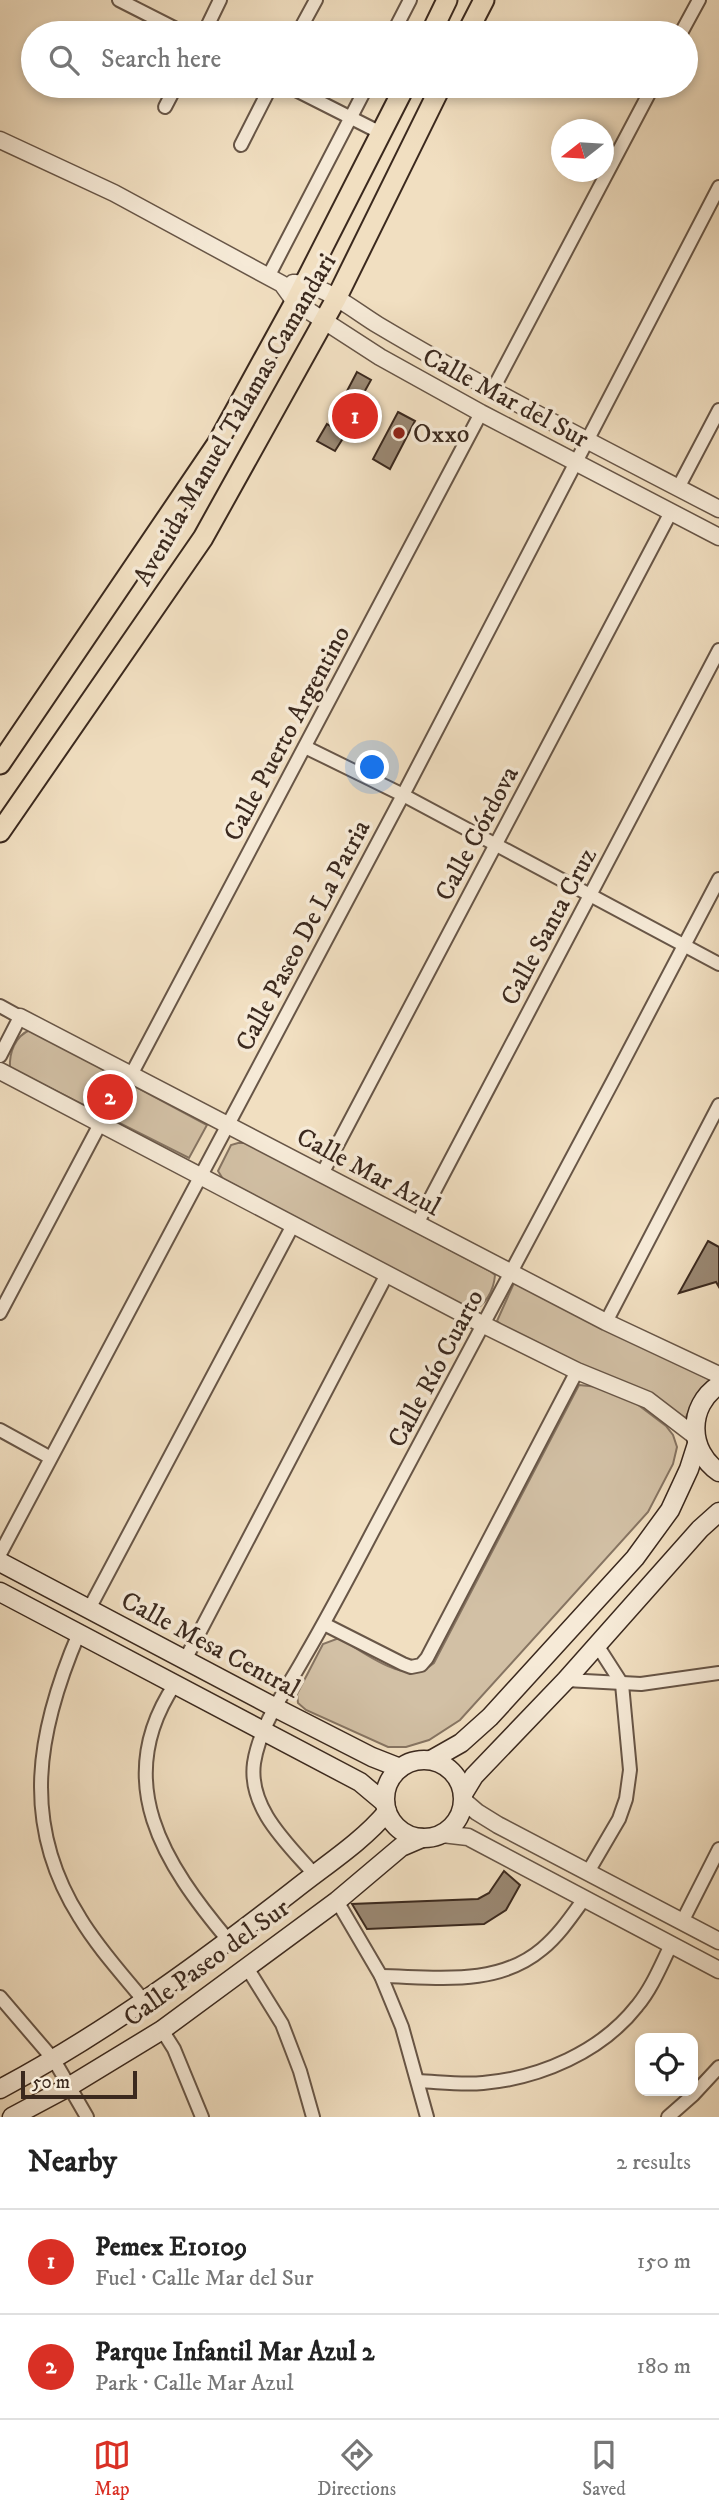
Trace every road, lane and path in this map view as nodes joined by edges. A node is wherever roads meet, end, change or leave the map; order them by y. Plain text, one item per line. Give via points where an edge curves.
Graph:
1 (220, 0) edge
2 (316, 0) edge
3 (410, 0) edge
4 (447, 0) edge
5 (484, 0) edge
6 (699, 0) edge
7 (124, 1) edge
8 (162, 21) edge
9 (210, 21) edge
10 (305, 21) edge
11 (399, 21) edge
12 (437, 21) edge
13 (473, 21) edge
14 (688, 21) edge
15 (170, 98) edge
16 (265, 98) edge
17 (312, 98) edge
18 (361, 98) edge
19 (399, 98) edge
20 (435, 98) edge
21 (647, 98) edge
22 (165, 107) dead end
23 (351, 118) junction
24 (381, 133) junction
25 (0, 140) edge
26 (241, 145) dead end
27 (719, 187) edge
28 (275, 280) junction
29 (305, 282) junction
30 (336, 299) junction
31 (295, 302) junction
32 (324, 321) junction
33 (492, 391) junction
34 (719, 410) edge
35 (481, 413) junction
36 (587, 440) junction
37 (576, 462) junction
38 (678, 488) junction
39 (719, 509) edge
40 (671, 512) junction
41 (719, 537) edge
42 (719, 650) edge
43 (305, 747) junction
44 (0, 764) edge
45 (403, 795) junction
46 (0, 832) edge
47 (496, 845) junction
48 (719, 879) edge
49 (590, 895) junction
50 (684, 946) junction
51 (719, 964) edge
52 (0, 1006) edge
53 (20, 1017) junction
54 (0, 1056) edge
55 (0, 1072) edge
56 (131, 1075) junction
57 (719, 1105) edge
58 (100, 1124) junction
59 (227, 1125) junction
60 (323, 1174) junction
61 (199, 1176) junction
62 (417, 1224) junction
63 (293, 1225) junction
64 (512, 1273) junction
65 (387, 1274) junction
66 (0, 1313) edge
67 (606, 1322) junction
68 (484, 1325) junction
69 (577, 1371) junction
70 (719, 1375) edge
71 (719, 1385) edge
72 (0, 1430) edge
73 (696, 1440) junction
74 (49, 1457) junction
75 (719, 1472) edge
76 (719, 1512) edge
77 (0, 1554) edge
78 (0, 1562) edge
79 (0, 1591) edge
80 (89, 1609) junction
81 (324, 1624) junction
82 (79, 1633) junction
83 (597, 1646) junction
84 (185, 1660) junction
85 (719, 1673) edge
86 (566, 1680) junction
87 (175, 1684) junction
88 (622, 1684) junction
89 (276, 1708) junction
90 (263, 1731) junction
91 (431, 1760) junction
92 (400, 1768) junction
93 (463, 1797) junction
94 (386, 1808) junction
95 (442, 1834) junction
96 (422, 1838) junction
97 (719, 1850) edge
98 (588, 1872) junction
99 (314, 1874) junction
100 (584, 1899) junction
101 (337, 1901) junction
102 (682, 1922) junction
103 (229, 1941) junction
104 (719, 1941) edge
105 (671, 1945) junction
106 (246, 1966) junction
107 (719, 1970) edge
108 (381, 1976) junction
109 (0, 1997) edge
110 (145, 2002) junction
111 (162, 2029) junction
112 (54, 2060) junction
113 (719, 2067) edge
114 (418, 2081) junction
115 (70, 2086) junction
116 (0, 2089) edge
117 (12, 2117) edge
118 (87, 2117) edge
119 (202, 2117) edge
120 (313, 2117) edge
121 (426, 2117) edge
122 (668, 2117) edge

1 - 9 street
2 - 10 street
3 - 11 street
4 - 12 main road
5 - 13 main road
6 - 14 street
7 - 8 street
15 - 22 street
16 - 26 street
17 - 23 street
18 - 23 street
19 - 24 main road, Avenida Manuel Talamas Camandari
20 - 30 main road, Avenida Manuel Talamas Camandari
21 - 33 street
23 - 24 street
23 - 28 street
24 - 29 main road, Avenida Manuel Talamas Camandari
25 - 28 street, Calle Mar del Sur via 114,193
27 - 36 street, Calle Paseo De La Patria
28 - 29 street
28 - 31 street, Calle Mar del Sur
29 - 30 street, Calle Mar del Sur
29 - 31 main road, Avenida Manuel Talamas Camandari
30 - 32 main road, Avenida Manuel Talamas Camandari
30 - 33 street, Calle Mar del Sur
31 - 32 street, Calle Mar del Sur
31 - 44 main road, Avenida Manuel Talamas Camandari via 217,444
32 - 35 street, Calle Mar del Sur
32 - 46 main road, Avenida Manuel Talamas Camandari via 203,538
33 - 36 street, Calle Mar del Sur
34 - 38 street
35 - 37 street, Calle Mar del Sur
35 - 43 street, Calle Puerto Argentino
36 - 37 street, Calle Paseo De La Patria
36 - 38 street, Calle Mar del Sur
37 - 40 street, Calle Mar del Sur
37 - 45 street, Calle Paseo De La Patria
38 - 39 street, Calle Mar del Sur
40 - 41 street, Calle Mar del Sur
40 - 47 street, Calle Córdova
42 - 49 street, Calle Santa Cruz
43 - 45 street
43 - 56 street, Calle Puerto Argentino
45 - 47 street
45 - 59 street, Calle Paseo De La Patria
47 - 49 street
47 - 60 street, Calle Córdova
48 - 50 street, Calle Río Cuarto
49 - 50 street
49 - 62 street, Calle Santa Cruz
50 - 51 street
50 - 64 street, Calle Río Cuarto
52 - 53 street, Calle Mar Azul
53 - 54 street
53 - 56 street, Calle Mar Azul
55 - 58 street
56 - 59 street, Calle Mar Azul
57 - 67 street
58 - 61 street
58 - 66 street
59 - 60 street, Calle Mar Azul
59 - 61 street, Calle Paseo De La Patria
60 - 62 street, Calle Mar Azul
61 - 63 street
61 - 74 street, Calle Paseo De La Patria
62 - 64 street, Calle Mar Azul
63 - 65 street
63 - 80 street
64 - 67 street, Calle Mar Azul
64 - 68 street, Calle Río Cuarto
65 - 68 street
65 - 84 street
67 - 70 street, Calle Mar Azul
68 - 69 street
68 - 81 street, Calle Río Cuarto
69 - 73 street via 648,1400
69 - 81 street via 421,1665 403,1664
71 - 73 main road via 697,1413
72 - 74 street
73 - 75 main road via 704,1459
73 - 91 main road via 685,1480 670,1510 635,1558 490,1717 461,1743
74 - 77 street, Calle Paseo De La Patria
76 - 83 main road
78 - 80 main road, Calle Mesa Central
79 - 82 main road, Calle Mesa Central
80 - 84 main road, Calle Mesa Central
81 - 89 street, Calle Río Cuarto
82 - 87 main road, Calle Mesa Central
82 - 110 street via 59,1679 44,1739 44,1826 58,1873 78,1915
83 - 86 main road
83 - 88 street
84 - 89 main road, Calle Mesa Central
85 - 88 street
86 - 88 street
86 - 93 main road via 474,1776
87 - 90 main road, Calle Mesa Central
87 - 103 street via 160,1706 150,1740 149,1810 178,1876
88 - 98 street via 630,1754 628,1789 619,1819
89 - 90 street, Calle Río Cuarto
89 - 92 main road, Calle Mesa Central
90 - 94 main road, Calle Mesa Central via 360,1782
90 - 99 street, Calle Río Cuarto via 254,1763 259,1799 275,1829
91 - 92 main road
91 - 93 main road via 449,1769
92 - 94 main road via 386,1790
93 - 95 main road via 454,1823
93 - 98 street via 498,1825
94 - 96 main road via 403,1832
94 - 99 main road, Calle Paseo del Sur via 376,1826
95 - 96 main road
95 - 100 street via 468,1837
96 - 101 main road, Calle Paseo del Sur via 401,1847
97 - 102 street
98 - 102 street
99 - 103 main road, Calle Paseo del Sur
100 - 105 street
100 - 108 street via 544,1948 504,1972 460,1978
101 - 106 main road, Calle Paseo del Sur
101 - 108 street
102 - 104 street
103 - 110 main road, Calle Paseo del Sur
105 - 107 street
105 - 114 street via 638,2005 600,2042 581,2053 536,2071 485,2083
106 - 111 main road, Calle Paseo del Sur
106 - 120 street via 282,2024
108 - 114 street
109 - 112 street
110 - 112 main road, Calle Paseo del Sur
111 - 115 main road, Calle Paseo del Sur
111 - 119 street
112 - 115 street
112 - 116 main road, Calle Paseo del Sur
113 - 122 street
114 - 121 street
115 - 117 main road, Calle Paseo del Sur
115 - 118 street

